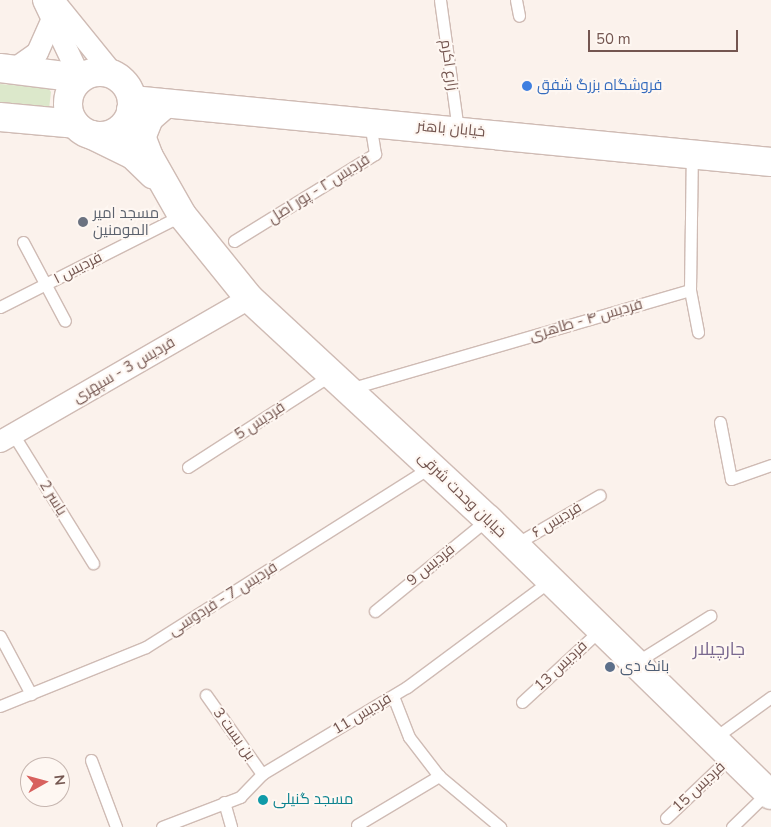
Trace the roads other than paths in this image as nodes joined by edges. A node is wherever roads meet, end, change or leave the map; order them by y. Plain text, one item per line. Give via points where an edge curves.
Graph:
1 (43, 0) edge
2 (440, 0) edge
3 (516, 0) edge
4 (52, 10) edge
5 (519, 16) dead end
6 (7, 69) edge
7 (113, 74) junction
8 (80, 78) junction
9 (166, 103) junction
10 (131, 105) junction
11 (0, 117) edge
12 (370, 122) junction
13 (84, 130) junction
14 (458, 130) junction
15 (141, 138) junction
16 (692, 152) junction
17 (771, 162) edge
18 (165, 187) junction
19 (182, 215) junction
20 (234, 240) dead end
21 (23, 242) dead end
22 (46, 284) junction
23 (690, 290) junction
24 (249, 298) junction
25 (0, 308) edge
26 (65, 321) dead end
27 (698, 332) dead end
28 (340, 382) junction
29 (720, 422) dead end
30 (7, 438) edge
31 (771, 465) edge
32 (432, 466) junction
33 (188, 467) dead end
34 (600, 495) dead end
35 (488, 519) junction
36 (514, 545) junction
37 (94, 563) dead end
38 (551, 580) junction
39 (375, 611) dead end
40 (710, 616) dead end
41 (601, 629) junction
42 (0, 636) edge
43 (635, 663) junction
44 (31, 694) junction
45 (206, 695) dead end
46 (393, 696) junction
47 (771, 697) edge
48 (522, 702) dead end
49 (0, 706) edge
50 (722, 748) junction
51 (92, 760) dead end
52 (262, 774) junction
53 (440, 776) junction
54 (770, 793) edge
55 (224, 802) junction
56 (666, 818) dead end
57 (357, 825) dead end
58 (116, 827) edge
59 (162, 827) edge
60 (232, 827) edge
61 (500, 827) edge
62 (732, 827) edge

1 - 4 street
2 - 14 lane, زارع اکرم
3 - 5 lane
4 - 6 street via 37,52
4 - 7 street
4 - 8 street
6 - 8 main road
7 - 8 main road via 96,72
7 - 10 main road via 129,90
8 - 13 main road via 68,100 69,113
9 - 10 main road, خیابان باهنر
9 - 12 main road, خیابان باهنر
9 - 15 main road via 149,118
10 - 13 main road via 121,128 103,136
10 - 15 main road
11 - 13 main road
12 - 14 main road, خیابان باهنر
12 - 20 lane, فردیس ۲ - پور اصل via 376,154
13 - 18 main road via 133,155
14 - 16 main road, خیابان باهنر
15 - 18 main road
16 - 17 main road, خیابان باهنر
16 - 23 lane
18 - 19 main road, خیابان وحدت شرقی
19 - 22 lane, فردیس ۱
19 - 24 main road, خیابان وحدت شرقی
21 - 22 lane
22 - 25 lane, فردیس ۱
22 - 26 lane
23 - 27 lane
23 - 28 lane, فردیس ۴ - طاهری
24 - 28 main road, خیابان وحدت شرقی
24 - 30 street, فردیس 3 - سپهری
28 - 32 main road, خیابان وحدت شرقی
28 - 33 lane, فردیس 5
29 - 31 lane via 731,479
30 - 37 lane, یاسر 2
32 - 35 main road, خیابان وحدت شرقی
32 - 44 lane, فردیس 7 - فردوسی via 146,647
34 - 36 lane, فردیس ۶
35 - 36 main road, خیابان وحدت شرقی
35 - 39 lane, فردیس 9
36 - 38 main road, خیابان وحدت شرقی
38 - 41 main road, خیابان وحدت شرقی
38 - 46 lane, فردیس 11
40 - 43 lane
41 - 43 main road, خیابان وحدت شرقی
41 - 48 lane, فردیس 13
42 - 44 lane
43 - 50 main road, خیابان وحدت شرقی
44 - 49 lane, فردیس 7 - فردوسی
45 - 52 lane, بن بست 3
46 - 52 lane, فردیس 11
46 - 53 lane via 409,737
47 - 50 lane, فردیس 15
50 - 54 main road, خیابان وحدت شرقی
50 - 56 lane, فردیس 15
51 - 58 lane
52 - 55 lane, فردیس 11 via 240,797
53 - 57 lane
53 - 61 lane
54 - 62 lane
55 - 59 lane, فردیس 11
55 - 60 lane

